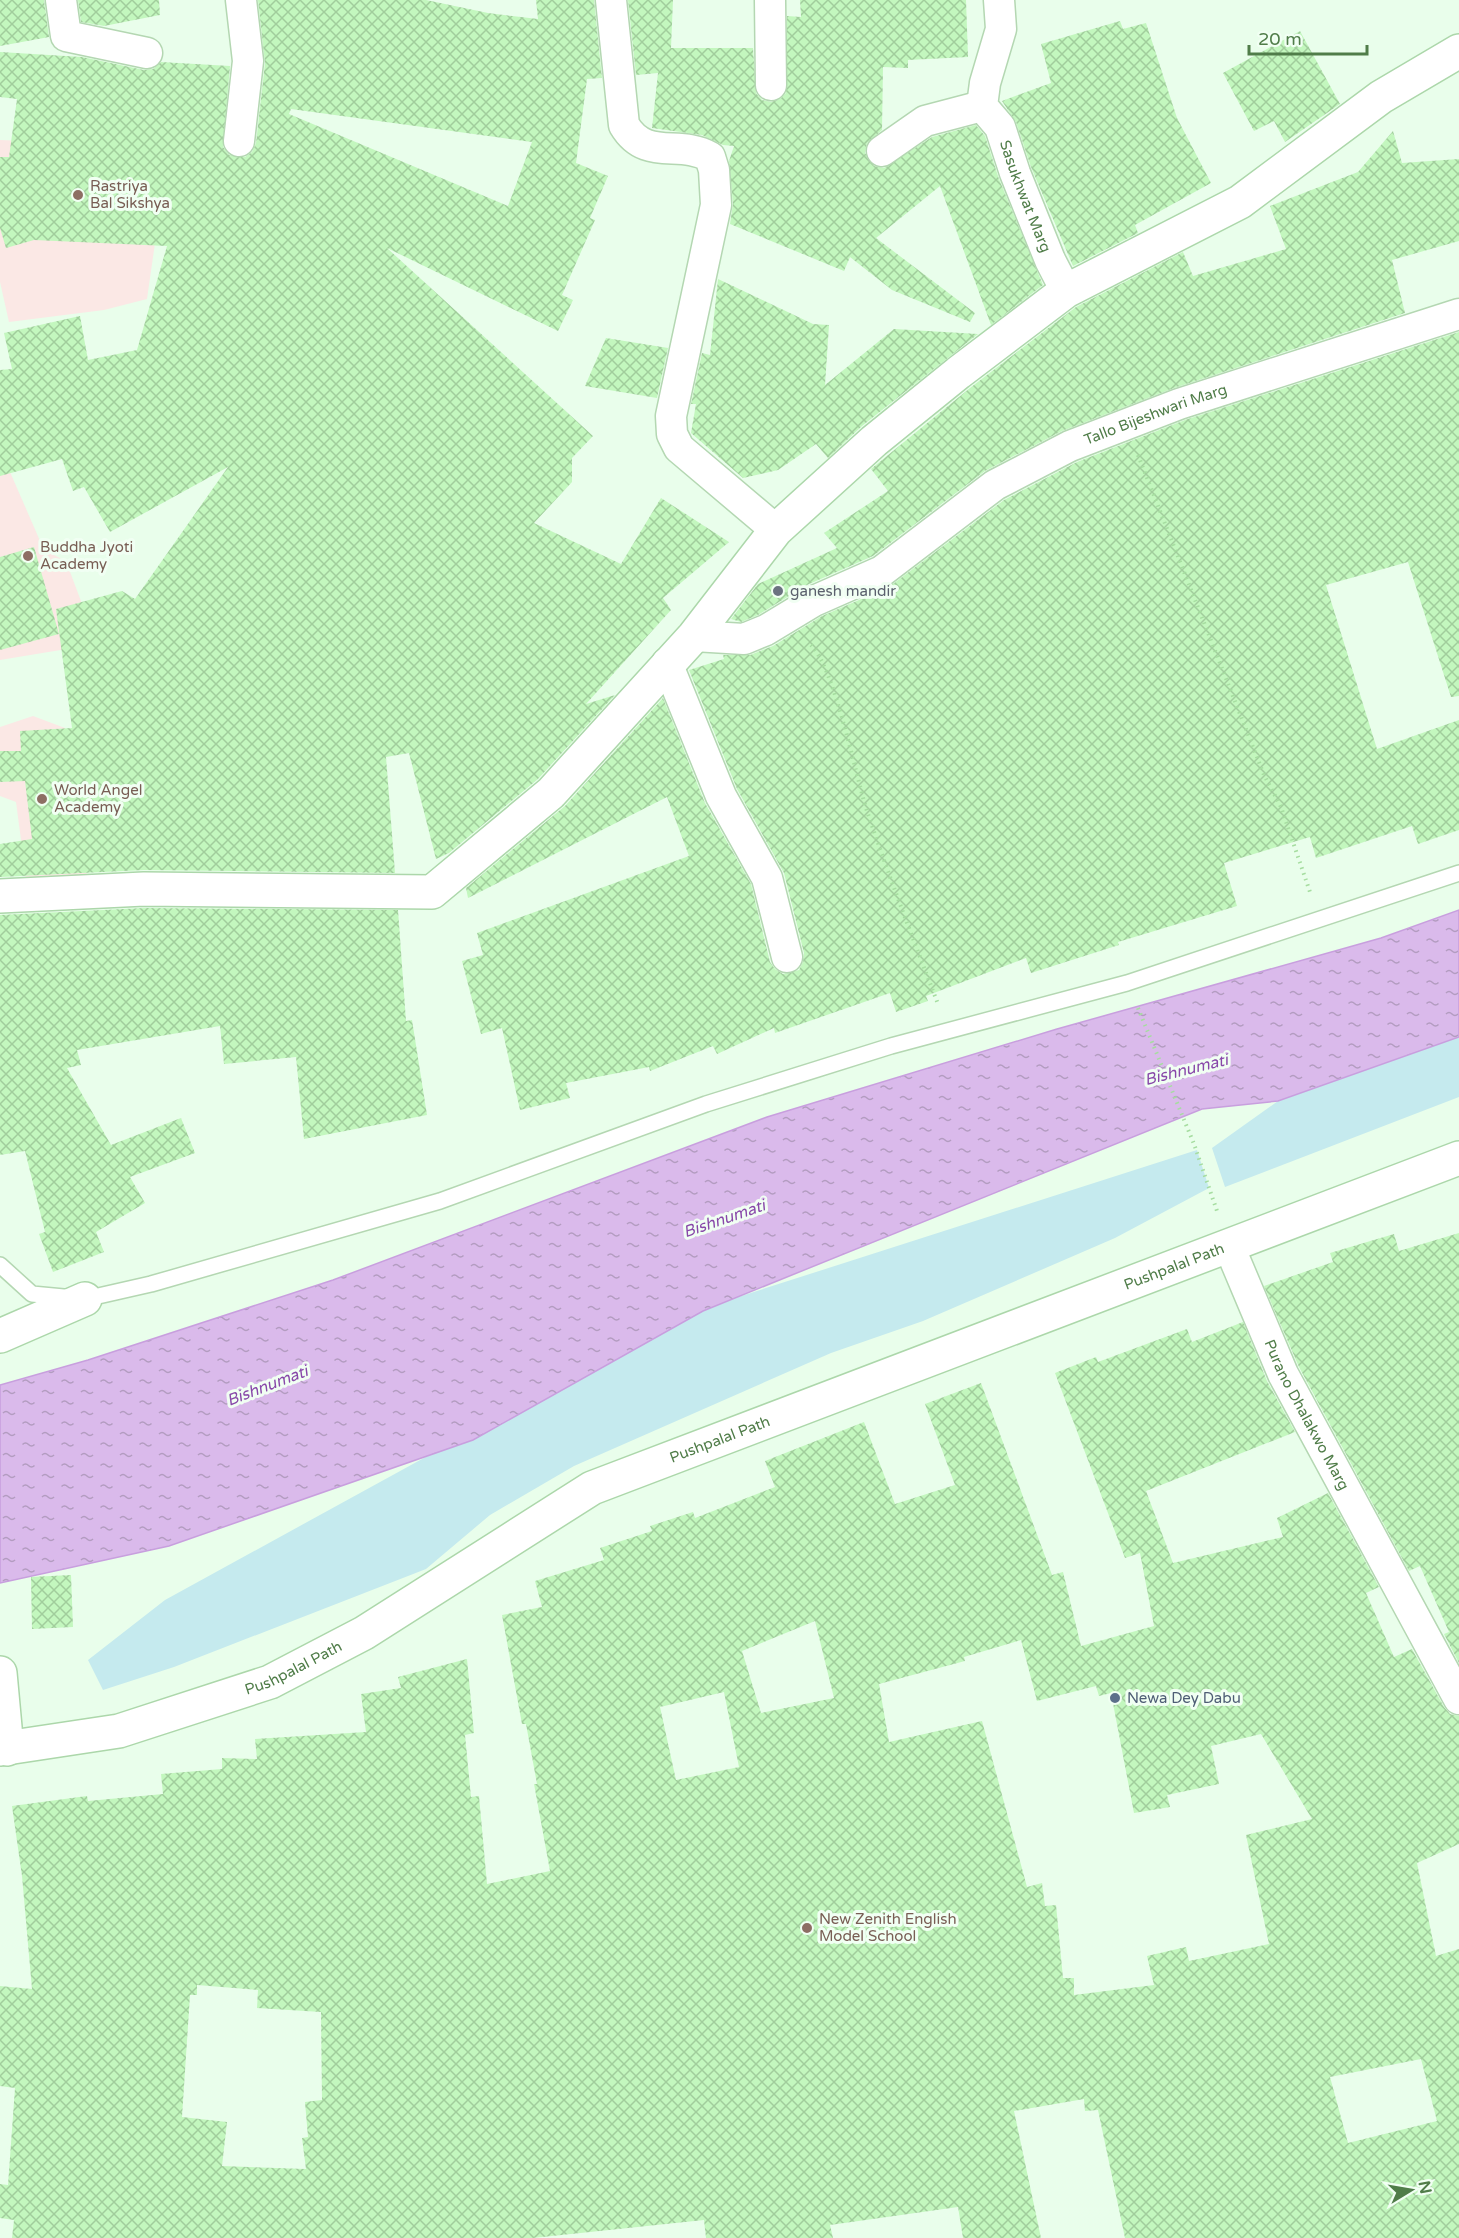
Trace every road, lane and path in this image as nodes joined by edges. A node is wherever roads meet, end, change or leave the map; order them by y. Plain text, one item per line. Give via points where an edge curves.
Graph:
1 (61, 0) edge
2 (241, 0) edge
3 (611, 0) edge
4 (770, 0) edge
5 (999, 0) edge
6 (1459, 51) edge
7 (147, 53) dead end
8 (771, 85) dead end
9 (982, 106) junction
10 (239, 141) dead end
11 (882, 152) dead end
12 (1066, 291) junction
13 (1459, 314) edge
14 (1125, 424) junction
15 (776, 530) junction
16 (785, 619) junction
17 (694, 636) junction
18 (667, 663) junction
19 (1459, 873) edge
20 (0, 896) edge
21 (1320, 919) junction
22 (787, 957) dead end
23 (1127, 983) junction
24 (948, 1032) junction
25 (1459, 1158) edge
26 (1228, 1246) junction
27 (0, 1265) edge
28 (85, 1299) junction
29 (0, 1336) edge
30 (1, 1685) edge
31 (1459, 1700) edge
32 (3, 1749) edge

1 - 7 street via 66,36
2 - 10 street via 248,61
3 - 15 street via 624,125 632,140 646,146 702,152 710,157 714,170 716,205 671,416 672,434 679,448
4 - 8 street
5 - 9 street via 1001,29
6 - 12 main road via 1381,97 1240,202
9 - 11 street via 925,121
9 - 12 street, Sasukhwat Marg via 1000,127 1050,260
12 - 15 main road via 874,441
13 - 14 street, Tallo Bijeshwari Marg
14 - 16 street, Tallo Bijeshwari Marg via 1070,446 995,485 882,572 824,595
14 - 21 path via 1264,775 1281,807
15 - 17 main road
16 - 17 street, Tallo Bijeshwari Marg via 744,639
16 - 24 path via 818,651 880,847
17 - 18 main road
18 - 20 main road via 551,793 432,892 144,889
18 - 22 street via 720,795 767,878
19 - 21 lane
21 - 23 lane
23 - 24 lane
23 - 26 path via 1194,1144
24 - 28 lane via 706,1104 440,1201 151,1284
25 - 26 main road, Pushpalal Path
26 - 31 street, Purano Dhalakwo Marg via 1283,1374
26 - 32 main road, Pushpalal Path via 592,1488 364,1633 270,1682 119,1731
27 - 28 lane via 32,1294
28 - 29 main road
30 - 32 main road

